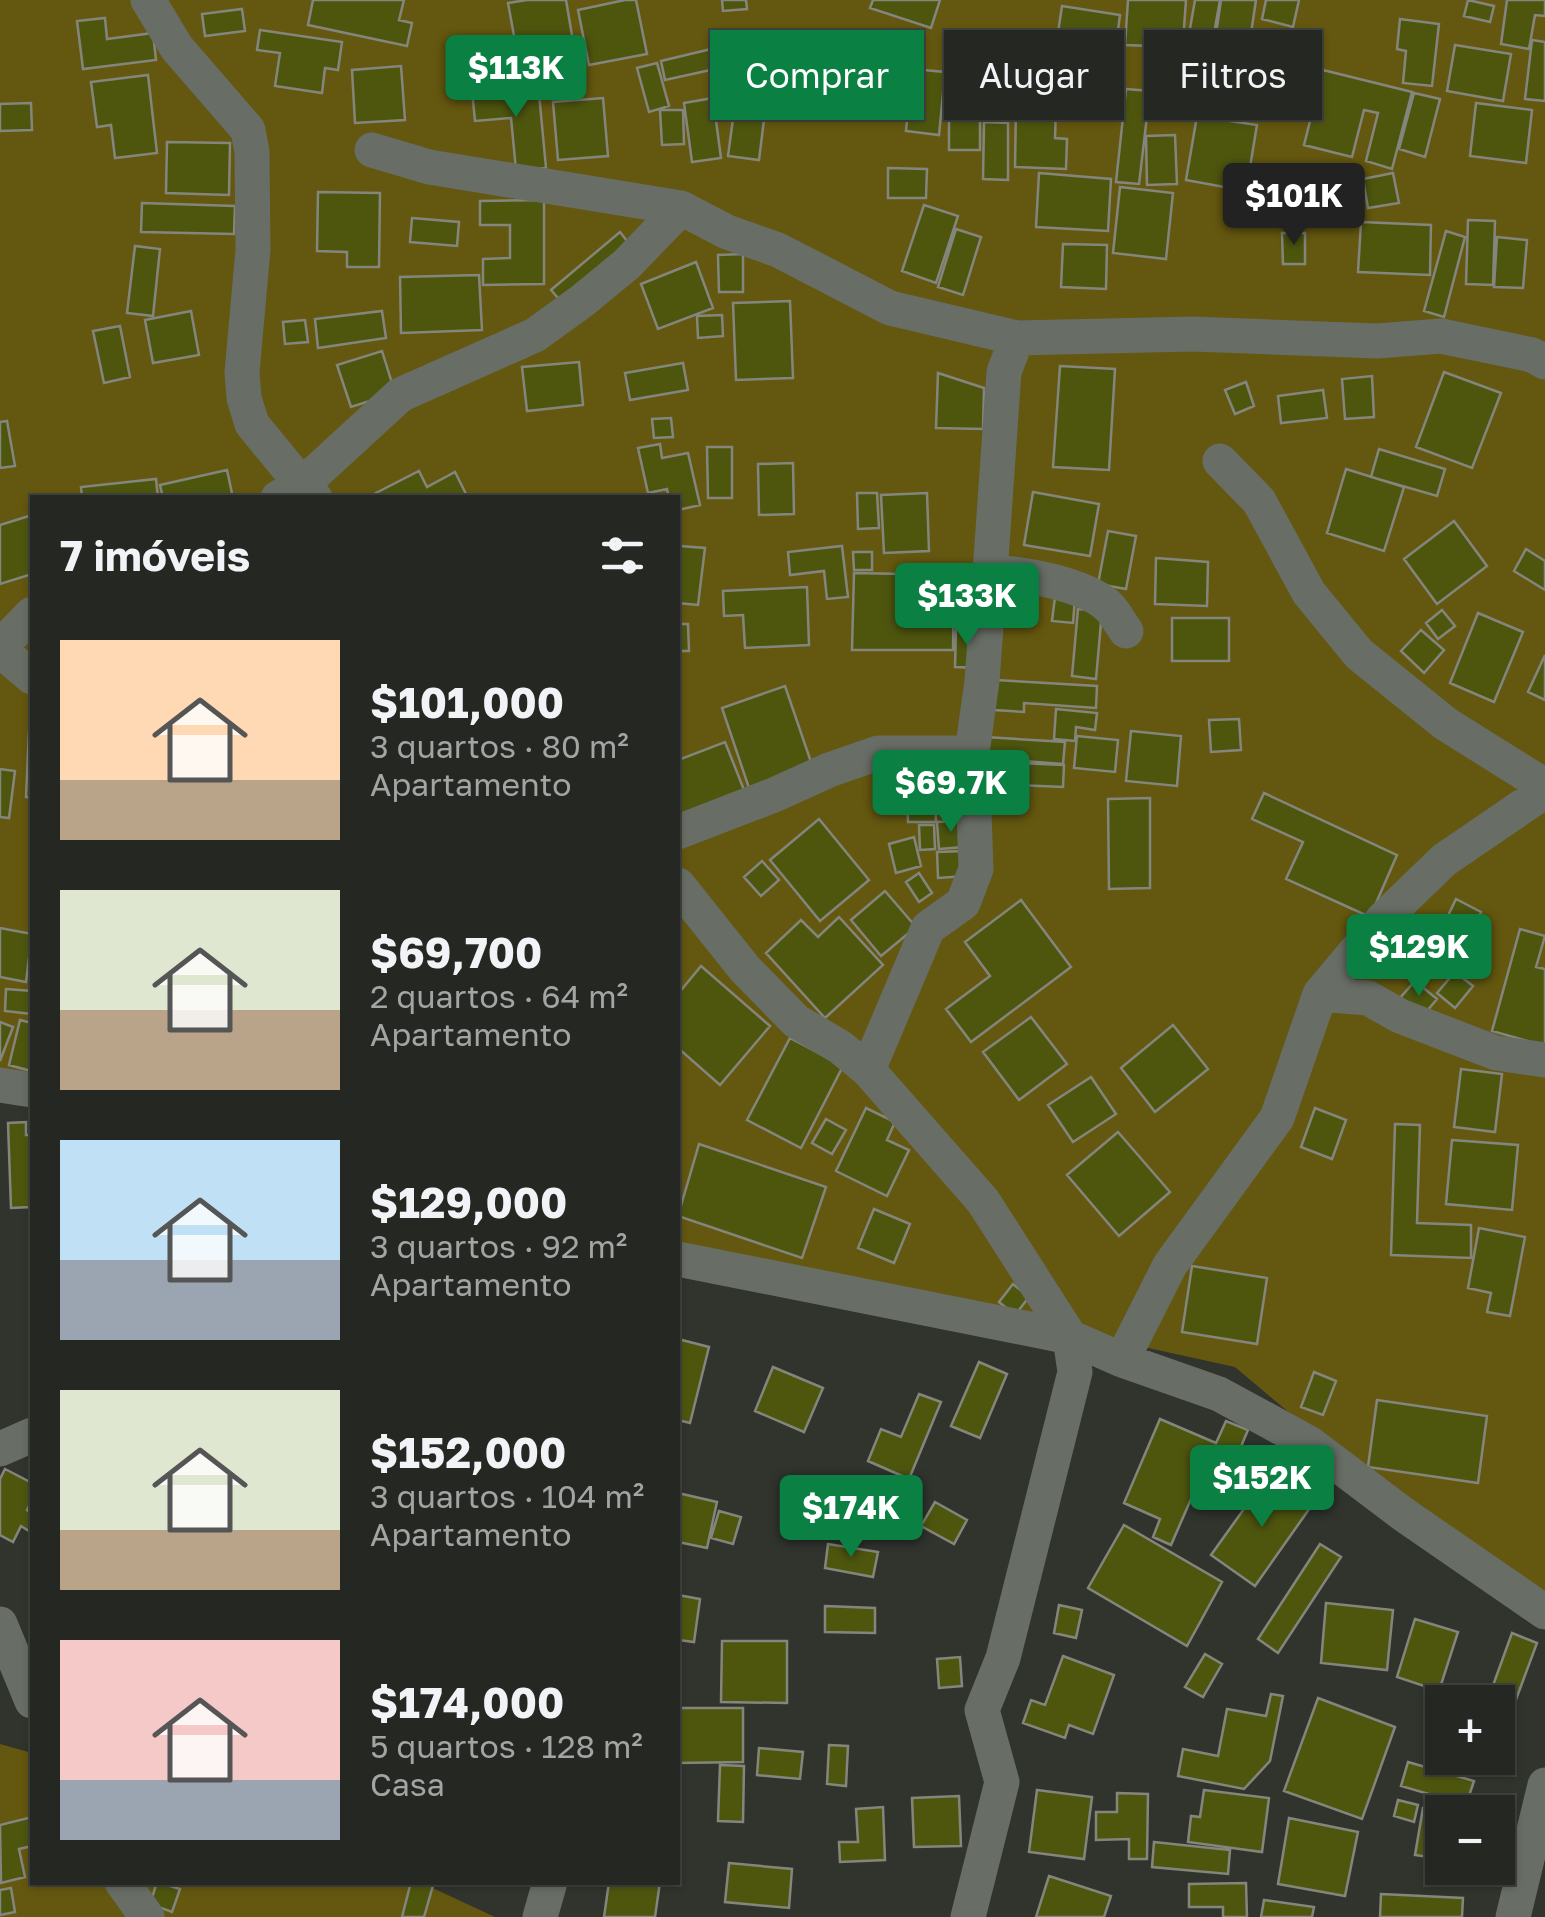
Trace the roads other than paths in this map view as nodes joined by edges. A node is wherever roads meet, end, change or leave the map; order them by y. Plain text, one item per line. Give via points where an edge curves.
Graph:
1 (148, 0) edge
2 (372, 150) dead end
3 (681, 208) junction
4 (1016, 338) junction
5 (1545, 362) edge
6 (1220, 461) dead end
7 (299, 493) edge
8 (990, 573) junction
9 (30, 616) edge
10 (1126, 631) dead end
11 (0, 649) edge
12 (30, 675) edge
13 (972, 754) junction
14 (1545, 788) edge
15 (680, 831) edge
16 (680, 888) edge
17 (1320, 994) junction
18 (1545, 1060) edge
19 (868, 1070) junction
20 (0, 1086) edge
21 (30, 1090) edge
22 (680, 1259) edge
23 (1070, 1337) junction
24 (1122, 1360) junction
25 (30, 1436) edge
26 (0, 1449) edge
27 (1545, 1612) edge
28 (0, 1624) edge
29 (30, 1696) edge
30 (1545, 1784) edge
31 (124, 1885) edge
32 (549, 1885) edge
33 (146, 1917) edge
34 (540, 1917) edge
35 (968, 1917) edge
36 (1513, 1917) edge

1 - 7 street via 177,48 248,130 253,250 244,398 252,424
2 - 3 street via 463,173
3 - 4 street via 890,308
3 - 7 street via 627,264 536,335 400,395
4 - 5 street via 1441,336
4 - 8 street via 1004,372
6 - 14 street via 1258,501 1309,593 1359,654 1446,724
8 - 10 street via 1014,572 1072,588 1106,604
8 - 13 street
9 - 11 street
11 - 12 street
13 - 15 street via 878,753
13 - 19 street via 976,869 964,903 928,928
14 - 17 street via 1444,860
16 - 19 street via 745,970 796,1021
17 - 18 street via 1368,998 1496,1053
17 - 24 street via 1277,1118 1170,1265
19 - 23 street via 983,1201
20 - 21 street
22 - 23 street
23 - 24 street
23 - 35 street via 1075,1372 1003,1658 982,1710 1002,1782
24 - 27 street via 1219,1394 1309,1443
25 - 26 street
28 - 29 street
30 - 36 street
31 - 33 street
32 - 34 street

